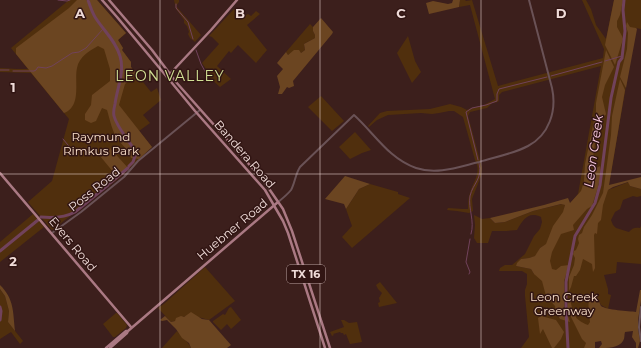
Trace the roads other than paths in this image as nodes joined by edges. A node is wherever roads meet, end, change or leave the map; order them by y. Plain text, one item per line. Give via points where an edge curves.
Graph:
1 (102, 0) edge
2 (109, 0) edge
3 (237, 0) edge
4 (529, 0) edge
5 (165, 67) junction
6 (176, 68) junction
7 (170, 74) junction
8 (167, 77) junction
9 (200, 110) junction
10 (197, 113) junction
11 (223, 134) junction
12 (219, 138) junction
13 (0, 172) edge
14 (278, 202) junction
15 (275, 205) junction
16 (52, 233) junction
17 (298, 248) junction
18 (293, 249) junction
19 (641, 307) edge
20 (131, 327) junction
21 (128, 330) junction
22 (641, 341) edge
23 (106, 348) edge
24 (110, 348) edge
25 (325, 348) edge
26 (330, 348) edge

1 - 8 main road, Bandera Road / TX 16
2 - 5 main road, Bandera Road / TX 16
3 - 6 main road
4 - 14 street, Huebner Road via 554,100 548,126 530,145 515,152 452,169 426,170 415,168 398,159 354,115 300,167 291,189
5 - 6 main road
5 - 7 main road, Bandera Road / TX 16
6 - 7 main road
7 - 8 main road
7 - 9 main road, Bandera Road / TX 16
8 - 10 main road, Bandera Road / TX 16
9 - 10 street, Poss Road
9 - 11 main road, Bandera Road / TX 16
10 - 12 main road, Bandera Road / TX 16
10 - 16 street, Poss Road
11 - 12 main road
11 - 14 main road, Bandera Road / TX 16 via 263,180
12 - 15 main road, Bandera Road / TX 16 via 257,180
13 - 16 main road, Evers Road
14 - 15 main road, Huebner Road
14 - 17 main road, Bandera Road / TX 16
15 - 18 main road, Bandera Road / TX 16
15 - 20 main road, Huebner Road
16 - 20 main road, Evers Road
17 - 18 main road
17 - 26 main road, Bandera Road / TX 16
18 - 25 main road, Bandera Road / TX 16
19 - 22 street
20 - 21 main road, Huebner Road
21 - 23 main road, Huebner Road
21 - 24 main road, Huebner Road

